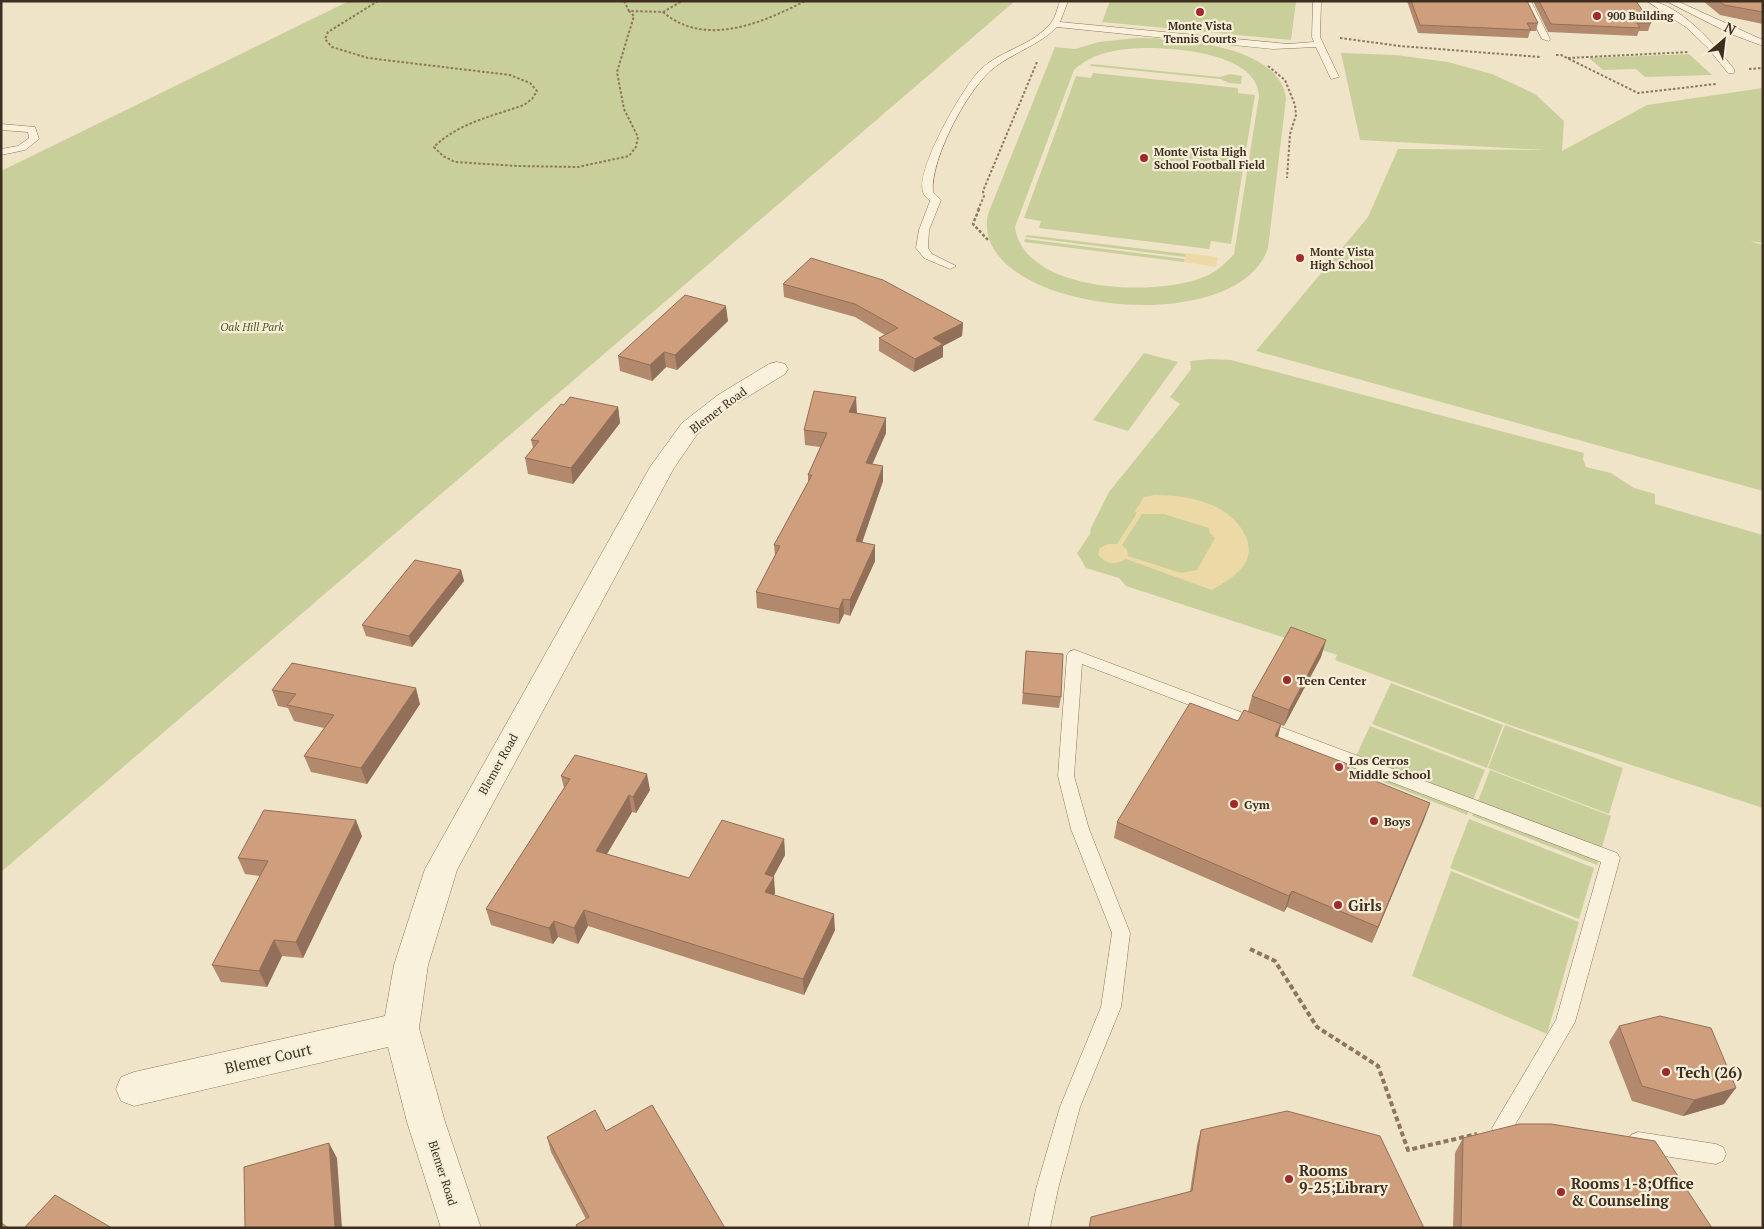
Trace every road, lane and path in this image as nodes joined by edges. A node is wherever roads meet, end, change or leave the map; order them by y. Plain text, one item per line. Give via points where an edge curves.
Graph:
1 (378, 1) edge
2 (624, 1) edge
3 (682, 1) edge
4 (804, 1) edge
5 (1064, 1) edge
6 (1317, 1) edge
7 (1527, 1) edge
8 (1651, 1) edge
9 (1670, 1) edge
10 (629, 12) junction
11 (662, 12) junction
12 (1059, 25) junction
13 (1546, 39) dead end
14 (1317, 40) junction
15 (1763, 43) edge
16 (1715, 50) junction
17 (1542, 56) dead end
18 (1552, 56) dead end
19 (1567, 58) junction
20 (1265, 63) dead end
21 (1731, 71) joint
22 (1334, 77) dead end
23 (1, 127) edge
24 (1, 152) edge
25 (1287, 178) dead end
26 (988, 240) dead end
27 (950, 266) dead end
28 (777, 369) dead end
29 (1250, 949) dead end
30 (401, 1028) junction
31 (134, 1089) dead end
32 (1502, 1128) junction
33 (1526, 1128) edge
34 (1619, 1139) edge
35 (1716, 1154) dead end
36 (461, 1228) edge
37 (1039, 1228) edge

1 - 10 path via 328,32 326,39 332,47 368,58 510,75 530,83 537,91 524,104 455,130 442,137 434,147 455,162 518,166 578,167 613,162 629,156 636,147 638,136 624,109 617,72 634,16
2 - 10 path
3 - 11 path
4 - 11 path via 776,16 720,29 698,30 678,26
5 - 12 lane
6 - 14 lane
7 - 13 lane
8 - 16 lane via 1690,26
9 - 15 lane
10 - 11 path
12 - 14 lane via 1277,47 1301,47
12 - 26 path via 1046,44 983,191 973,224
12 - 27 lane via 983,73 964,98 933,158 927,186 928,193 936,200 924,230 922,248 928,256
14 - 17 path via 1329,34 1363,42
14 - 22 lane
16 - 19 path
16 - 21 lane
18 - 19 path
19 - 21 path via 1638,93 1744,80
20 - 25 path via 1285,80 1295,105
23 - 24 lane via 32,129 34,139 21,148
28 - 30 street, Blemer Road via 726,400 690,428 650,484 441,869 411,965
29 - 32 path via 1275,961 1317,1027 1378,1066 1408,1150
30 - 31 street, Blemer Court
30 - 36 street, Blemer Road via 426,1122
32 - 33 lane
32 - 37 lane via 1565,1022 1611,858 1075,655 1066,776 1080,829 1121,933 1111,1008 1070,1107
34 - 35 lane

